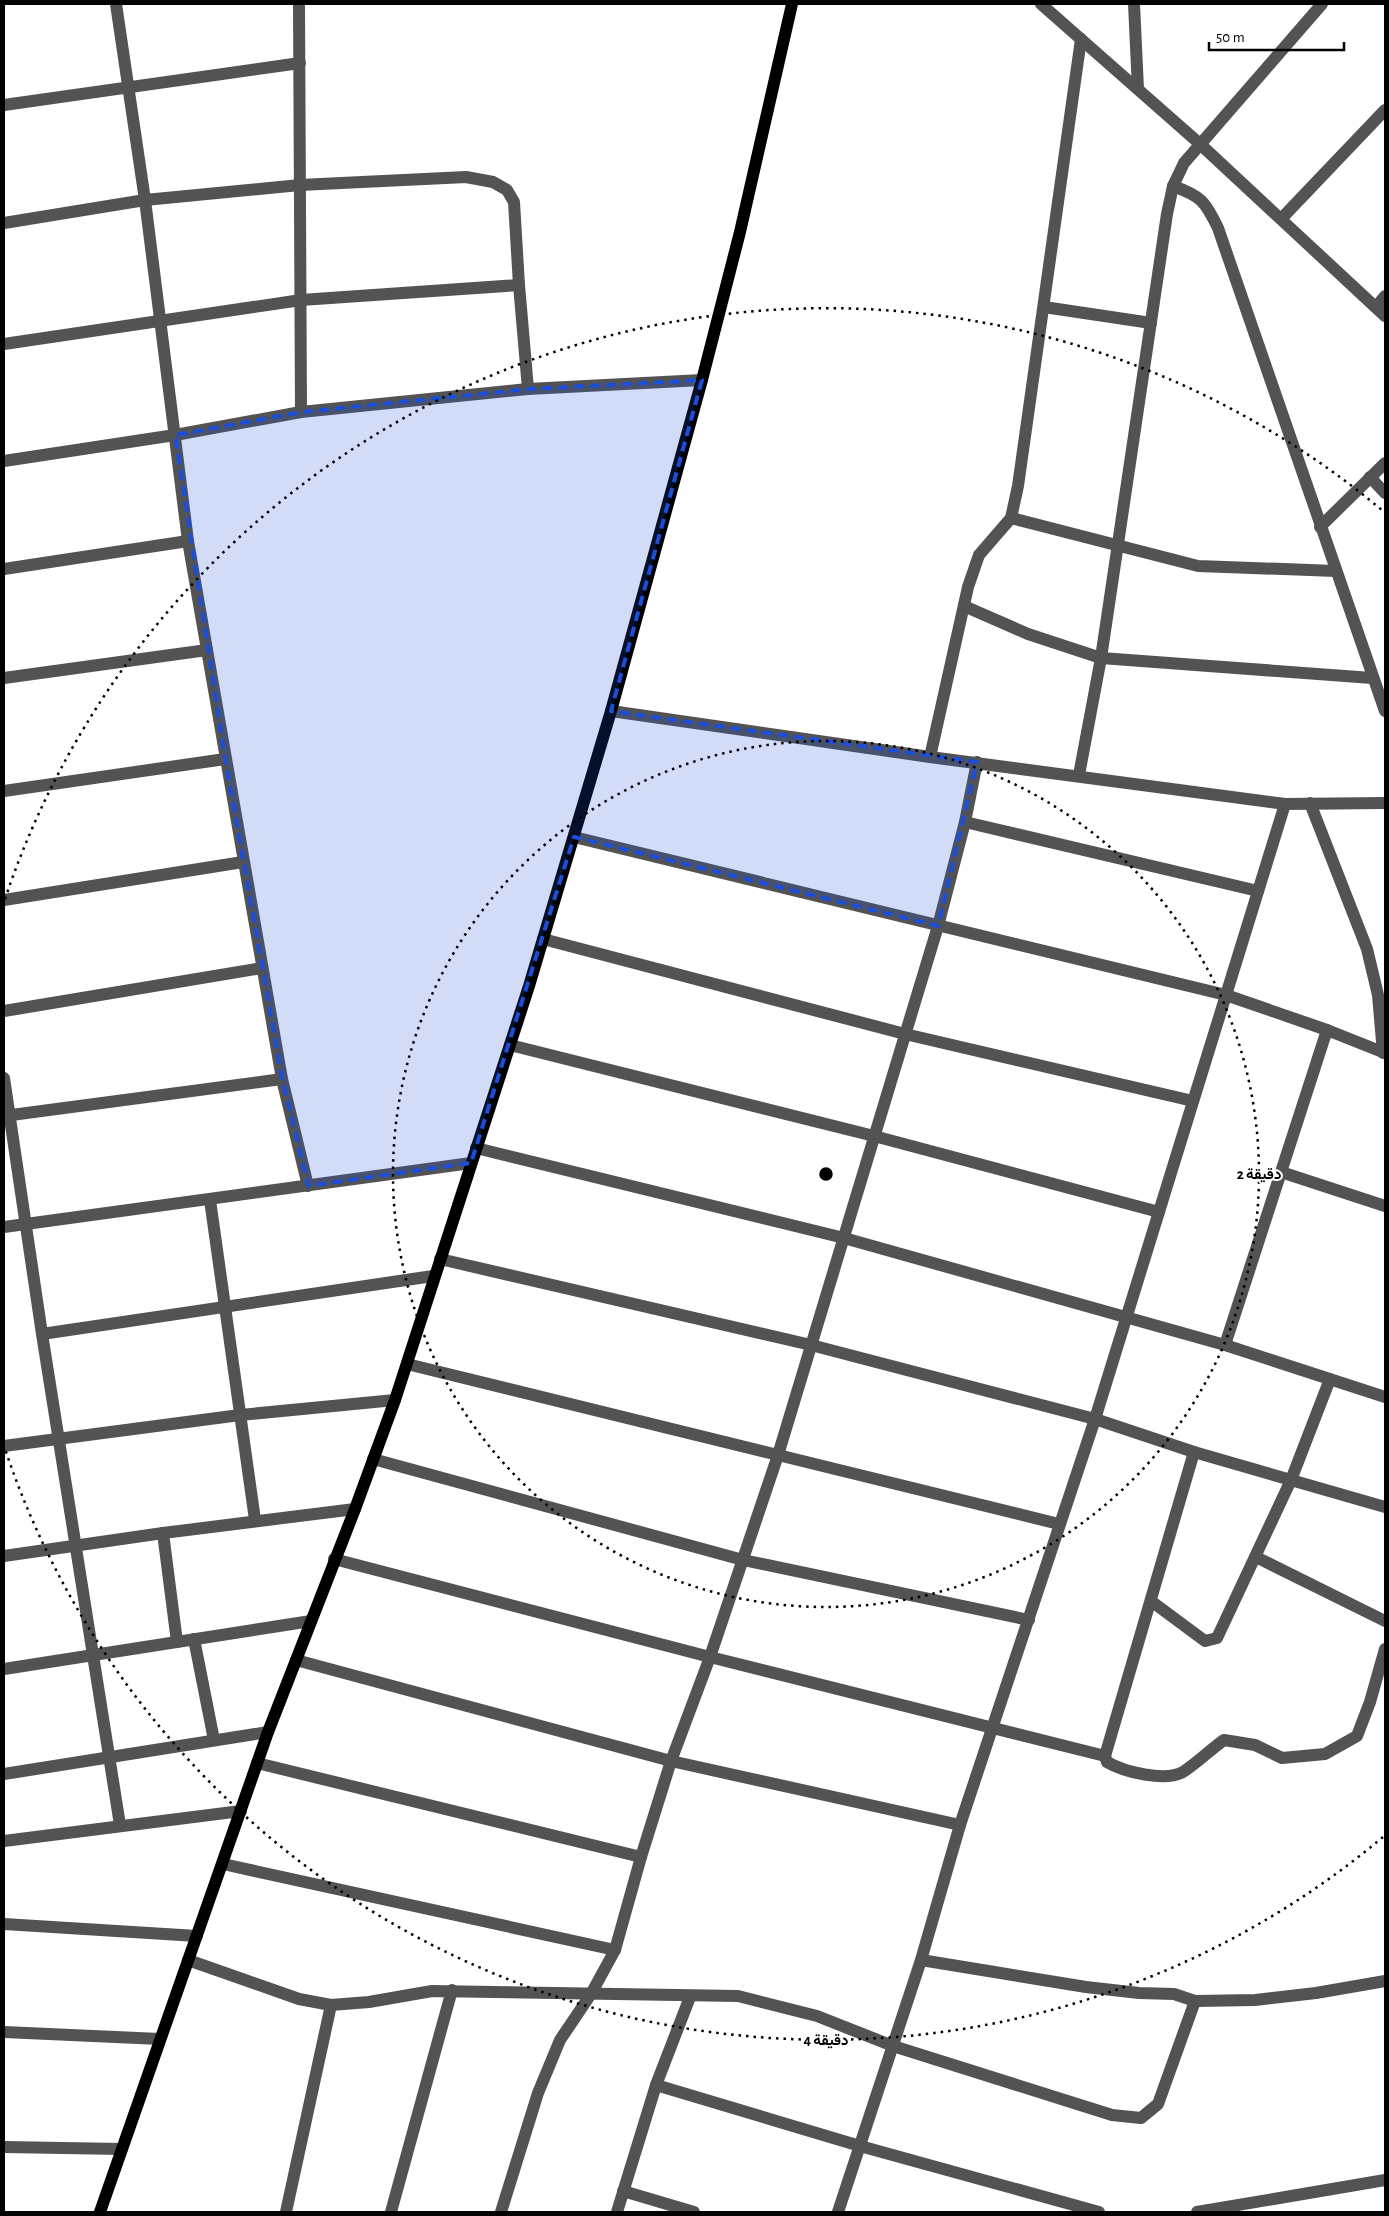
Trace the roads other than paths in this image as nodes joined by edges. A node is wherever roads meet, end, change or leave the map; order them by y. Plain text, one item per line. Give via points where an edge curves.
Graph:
1 (116, 4) edge
2 (299, 4) edge
3 (792, 4) edge
4 (1041, 4) edge
5 (1134, 4) edge
6 (1322, 4) edge
7 (1081, 39) junction
8 (300, 63) junction
9 (129, 86) junction
10 (1138, 89) junction
11 (4, 105) edge
12 (1385, 110) edge
13 (1200, 144) junction
14 (300, 185) junction
15 (1173, 186) junction
16 (145, 200) junction
17 (1280, 219) junction
18 (4, 222) edge
19 (518, 285) junction
20 (1385, 296) edge
21 (300, 300) junction
22 (1044, 307) junction
23 (1381, 312) edge
24 (160, 319) junction
25 (1151, 323) junction
26 (4, 344) edge
27 (702, 380) junction
28 (528, 389) junction
29 (301, 412) junction
30 (175, 435) junction
31 (4, 461) edge
32 (1385, 462) edge
33 (1370, 477) junction
34 (1385, 493) edge
35 (1012, 518) junction
36 (1320, 527) junction
37 (188, 541) junction
38 (1118, 547) junction
39 (4, 569) edge
40 (1336, 571) junction
41 (964, 606) junction
42 (207, 650) junction
43 (1101, 658) junction
44 (4, 678) edge
45 (1372, 678) junction
46 (611, 711) junction
47 (1385, 711) edge
48 (930, 757) junction
49 (224, 759) junction
50 (977, 762) junction
51 (1079, 776) junction
52 (4, 791) edge
53 (1310, 803) junction
54 (1385, 803) edge
55 (1286, 804) junction
56 (965, 822) junction
57 (574, 837) junction
58 (243, 862) junction
59 (1258, 891) junction
60 (4, 900) edge
61 (938, 926) junction
62 (543, 939) junction
63 (262, 968) junction
64 (1226, 995) junction
65 (4, 1011) edge
66 (1327, 1030) junction
67 (905, 1034) junction
68 (510, 1045) junction
69 (1384, 1053) edge
70 (4, 1078) edge
71 (282, 1079) junction
72 (1193, 1101) junction
73 (7, 1116) edge
74 (874, 1136) junction
75 (476, 1148) junction
76 (471, 1163) junction
77 (1281, 1172) junction
78 (308, 1186) junction
79 (210, 1200) junction
80 (1385, 1206) edge
81 (1159, 1212) junction
82 (25, 1224) junction
83 (4, 1227) edge
84 (844, 1238) junction
85 (440, 1258) junction
86 (433, 1276) junction
87 (224, 1307) junction
88 (1126, 1316) junction
89 (42, 1334) junction
90 (811, 1345) junction
91 (1225, 1345) junction
92 (407, 1364) junction
93 (1330, 1379) junction
94 (1385, 1397) edge
95 (395, 1400) junction
96 (240, 1415) junction
97 (1095, 1419) junction
98 (59, 1438) junction
99 (4, 1446) edge
100 (1194, 1452) junction
101 (778, 1455) junction
102 (373, 1459) junction
103 (1291, 1480) junction
104 (1385, 1507) edge
105 (355, 1509) junction
106 (255, 1520) junction
107 (1060, 1524) junction
108 (163, 1533) junction
109 (76, 1544) junction
110 (4, 1556) edge
111 (1256, 1557) junction
112 (334, 1559) junction
113 (744, 1560) junction
114 (1151, 1601) junction
115 (1029, 1620) junction
116 (1385, 1621) edge
117 (311, 1622) junction
118 (194, 1640) junction
119 (178, 1642) junction
120 (1385, 1649) edge
121 (93, 1655) junction
122 (710, 1657) junction
123 (296, 1660) junction
124 (4, 1669) edge
125 (992, 1728) junction
126 (268, 1732) junction
127 (214, 1740) junction
128 (1106, 1756) junction
129 (109, 1757) junction
130 (671, 1761) junction
131 (257, 1763) junction
132 (4, 1774) edge
133 (241, 1811) junction
134 (120, 1825) junction
135 (960, 1825) junction
136 (4, 1841) edge
137 (641, 1857) junction
138 (223, 1864) junction
139 (4, 1924) edge
140 (197, 1936) junction
141 (615, 1950) junction
142 (188, 1960) junction
143 (921, 1960) junction
144 (1385, 1981) edge
145 (452, 1990) junction
146 (591, 1994) junction
147 (690, 1996) junction
148 (1195, 2001) junction
149 (331, 2005) junction
150 (4, 2032) edge
151 (160, 2038) junction
152 (893, 2046) junction
153 (656, 2085) junction
154 (860, 2146) junction
155 (4, 2147) edge
156 (122, 2149) junction
157 (1385, 2180) edge
158 (623, 2191) junction
159 (100, 2212) edge
160 (286, 2212) edge
161 (391, 2212) edge
162 (501, 2212) edge
163 (617, 2212) edge
164 (694, 2212) edge
165 (838, 2212) edge
166 (1099, 2212) edge
167 (1197, 2212) edge

1 - 9 street
2 - 8 street
3 - 27 main road via 740,232
4 - 7 street
5 - 10 street
6 - 13 street
7 - 10 street
7 - 22 street
8 - 9 street
8 - 14 street
9 - 11 street
9 - 16 street
10 - 13 street
12 - 17 street
13 - 15 street via 1184,163
13 - 17 street
14 - 16 street
14 - 19 street via 466,177 493,182 506,190 514,202
14 - 21 street
15 - 25 street
15 - 36 street via 1195,193 1206,204 1218,228
16 - 18 street
16 - 24 street
17 - 23 street
19 - 21 street
19 - 28 street
20 - 23 street
21 - 24 street
21 - 29 street
22 - 25 street
22 - 35 street
24 - 26 street
24 - 30 street
25 - 38 street
27 - 28 street
27 - 46 main road
28 - 29 street
29 - 30 street
30 - 31 street
30 - 37 street
32 - 33 street
33 - 34 street
33 - 36 street
35 - 38 street
35 - 41 street via 979,555
36 - 40 street
37 - 39 street
37 - 42 street
38 - 40 street via 1198,566
38 - 43 street
40 - 45 street
41 - 43 street via 1028,634
41 - 48 street
42 - 44 street
42 - 49 street
43 - 45 street
43 - 51 street
45 - 47 street
46 - 48 street
46 - 57 main road
48 - 50 street
49 - 52 street
49 - 58 street
50 - 51 street
50 - 56 street
51 - 55 street
53 - 54 street
53 - 55 street
53 - 69 street via 1367,949 1378,995
55 - 59 street
56 - 59 street
56 - 61 street
57 - 61 street
57 - 62 main road
58 - 60 street
58 - 63 street
59 - 64 street
61 - 64 street
61 - 67 street
62 - 67 street
62 - 68 main road
63 - 65 street
63 - 71 street
64 - 66 street
64 - 72 street
66 - 69 street
66 - 77 street
67 - 72 street
67 - 74 street
68 - 74 street
68 - 75 main road
70 - 73 street
71 - 73 street
71 - 78 street
72 - 81 street
73 - 82 street
74 - 81 street
74 - 84 street
75 - 76 main road
75 - 84 street
76 - 78 street
76 - 85 main road
77 - 80 street
77 - 91 street
78 - 79 street
79 - 82 street
79 - 87 street
81 - 88 street
82 - 83 street
82 - 89 street
84 - 88 street
84 - 90 street
85 - 86 main road
85 - 90 street
86 - 87 street
86 - 92 main road
87 - 89 street
87 - 96 street
88 - 91 street
88 - 97 street
89 - 98 street
90 - 97 street
90 - 101 street
91 - 93 street
92 - 95 main road
92 - 101 street
93 - 94 street
93 - 103 street
95 - 96 street
95 - 102 main road
96 - 98 street
96 - 106 street
97 - 100 street
97 - 107 street
98 - 99 street
98 - 109 street
100 - 103 street
100 - 114 street
101 - 107 street
101 - 113 street
102 - 105 main road
102 - 113 street
103 - 104 street
103 - 111 street
105 - 106 street
105 - 112 main road
106 - 108 street
107 - 115 street
108 - 109 street
108 - 119 street
109 - 110 street
109 - 121 street
111 - 114 street via 1214,1640 1204,1641
111 - 116 street
112 - 117 main road
112 - 122 street
113 - 115 street
113 - 122 street
114 - 128 street
115 - 125 street
117 - 118 street
117 - 123 main road
118 - 119 street
118 - 127 street
119 - 121 street
120 - 128 street via 1358,1736 1325,1754 1282,1758 1255,1745 1224,1740 1182,1773 1159,1776 1115,1767 1107,1762
121 - 124 street
121 - 129 street
122 - 125 street
122 - 130 street
123 - 126 main road
123 - 130 street
125 - 128 street
125 - 135 street
126 - 127 street
126 - 131 main road
127 - 129 street
129 - 132 street
129 - 134 street
130 - 135 street
130 - 137 street
131 - 133 main road
131 - 137 street
133 - 134 street
133 - 138 main road
134 - 136 street
135 - 143 street
137 - 141 street
138 - 140 main road
138 - 141 street
139 - 140 street
140 - 142 main road
141 - 146 street
142 - 149 street via 299,1999
142 - 151 main road
143 - 148 street via 1086,1987 1174,1994
143 - 152 street
144 - 148 street via 1255,2000
145 - 146 street
145 - 149 street
145 - 161 street
146 - 147 street
146 - 162 street via 560,2040 538,2093
147 - 152 street via 738,1996 817,2016
147 - 153 street
148 - 152 street via 1158,2104 1141,2118 1112,2115
149 - 160 street
150 - 151 street
151 - 156 main road
152 - 154 street
153 - 154 street
153 - 158 street
154 - 165 street
154 - 166 street
155 - 156 street
156 - 159 main road
157 - 167 street
158 - 163 street
158 - 164 street

